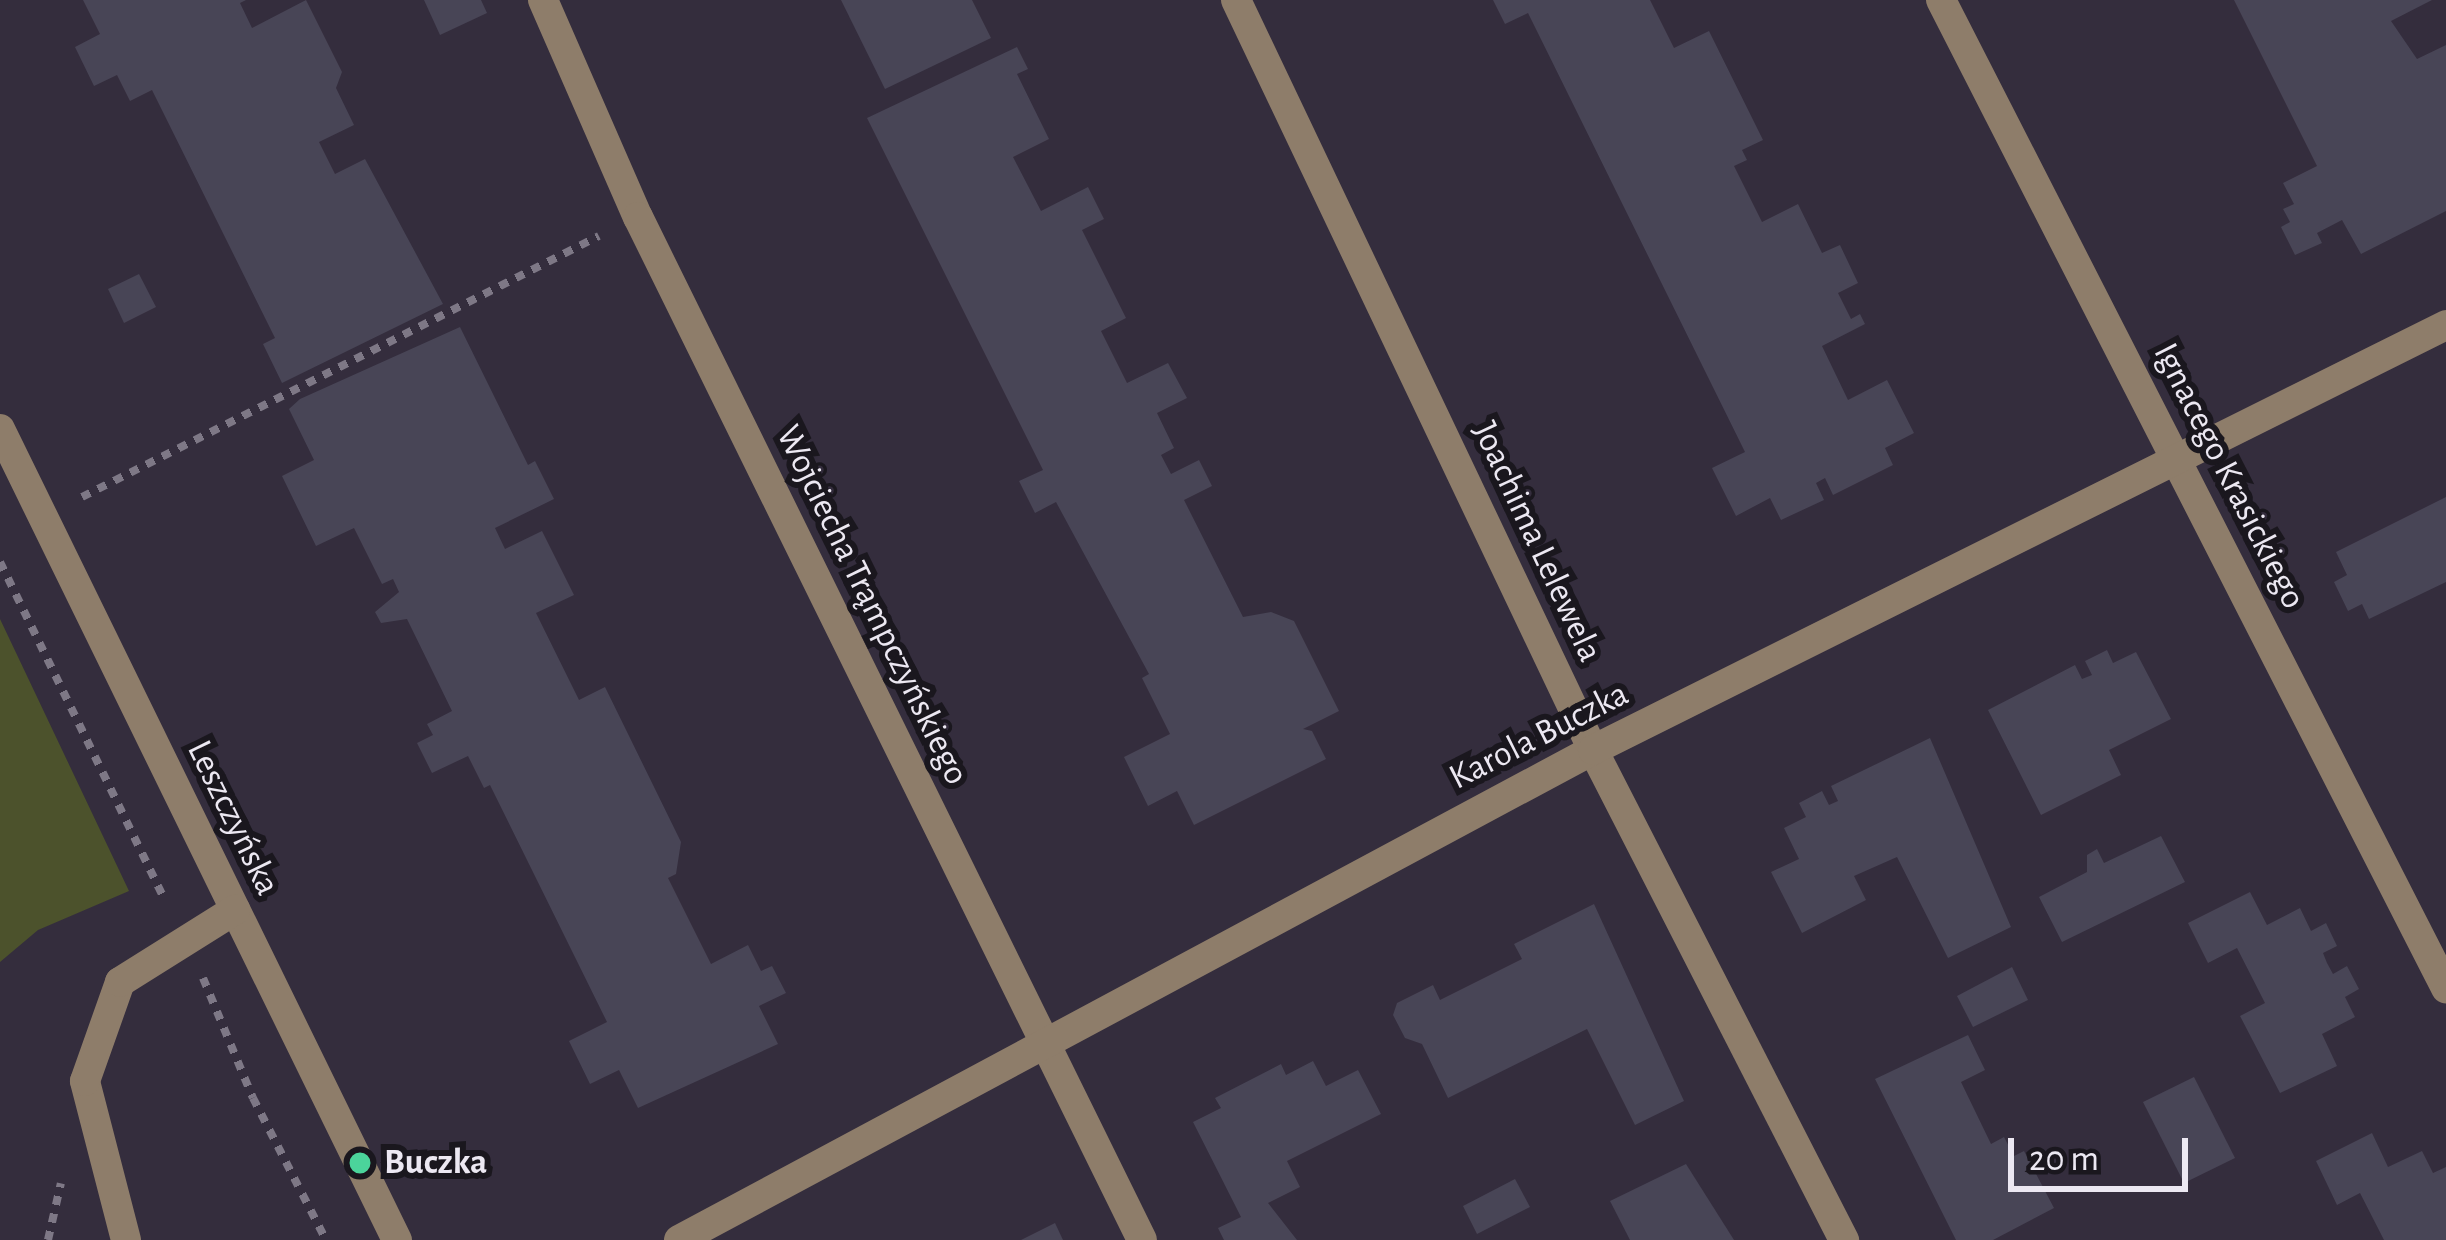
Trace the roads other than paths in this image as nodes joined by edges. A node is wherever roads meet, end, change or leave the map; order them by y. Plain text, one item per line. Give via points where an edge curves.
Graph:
1 (543, 0) edge
2 (1236, 0) edge
3 (1941, 0) edge
4 (2446, 325) edge
5 (0, 429) edge
6 (2177, 460) junction
7 (1593, 750) junction
8 (235, 910) junction
9 (2446, 988) edge
10 (1043, 1041) junction
11 (126, 1240) edge
12 (397, 1240) edge
13 (680, 1240) edge
14 (1142, 1240) edge
15 (1844, 1240) edge

1 - 10 street, Wojciecha Trąmpczyńskiego via 638,217
2 - 7 street, Joachima Lelewela
3 - 6 street, Ignacego Krasickiego
4 - 6 street, Karola Buczka
5 - 8 street, Leszczyńska
6 - 7 street, Karola Buczka
6 - 9 street, Ignacego Krasickiego
7 - 10 street, Karola Buczka
7 - 15 street, Joachima Lelewela
8 - 11 street via 121,982 85,1081
8 - 12 street, Leszczyńska
10 - 13 street, Karola Buczka
10 - 14 street, Wojciecha Trąmpczyńskiego

